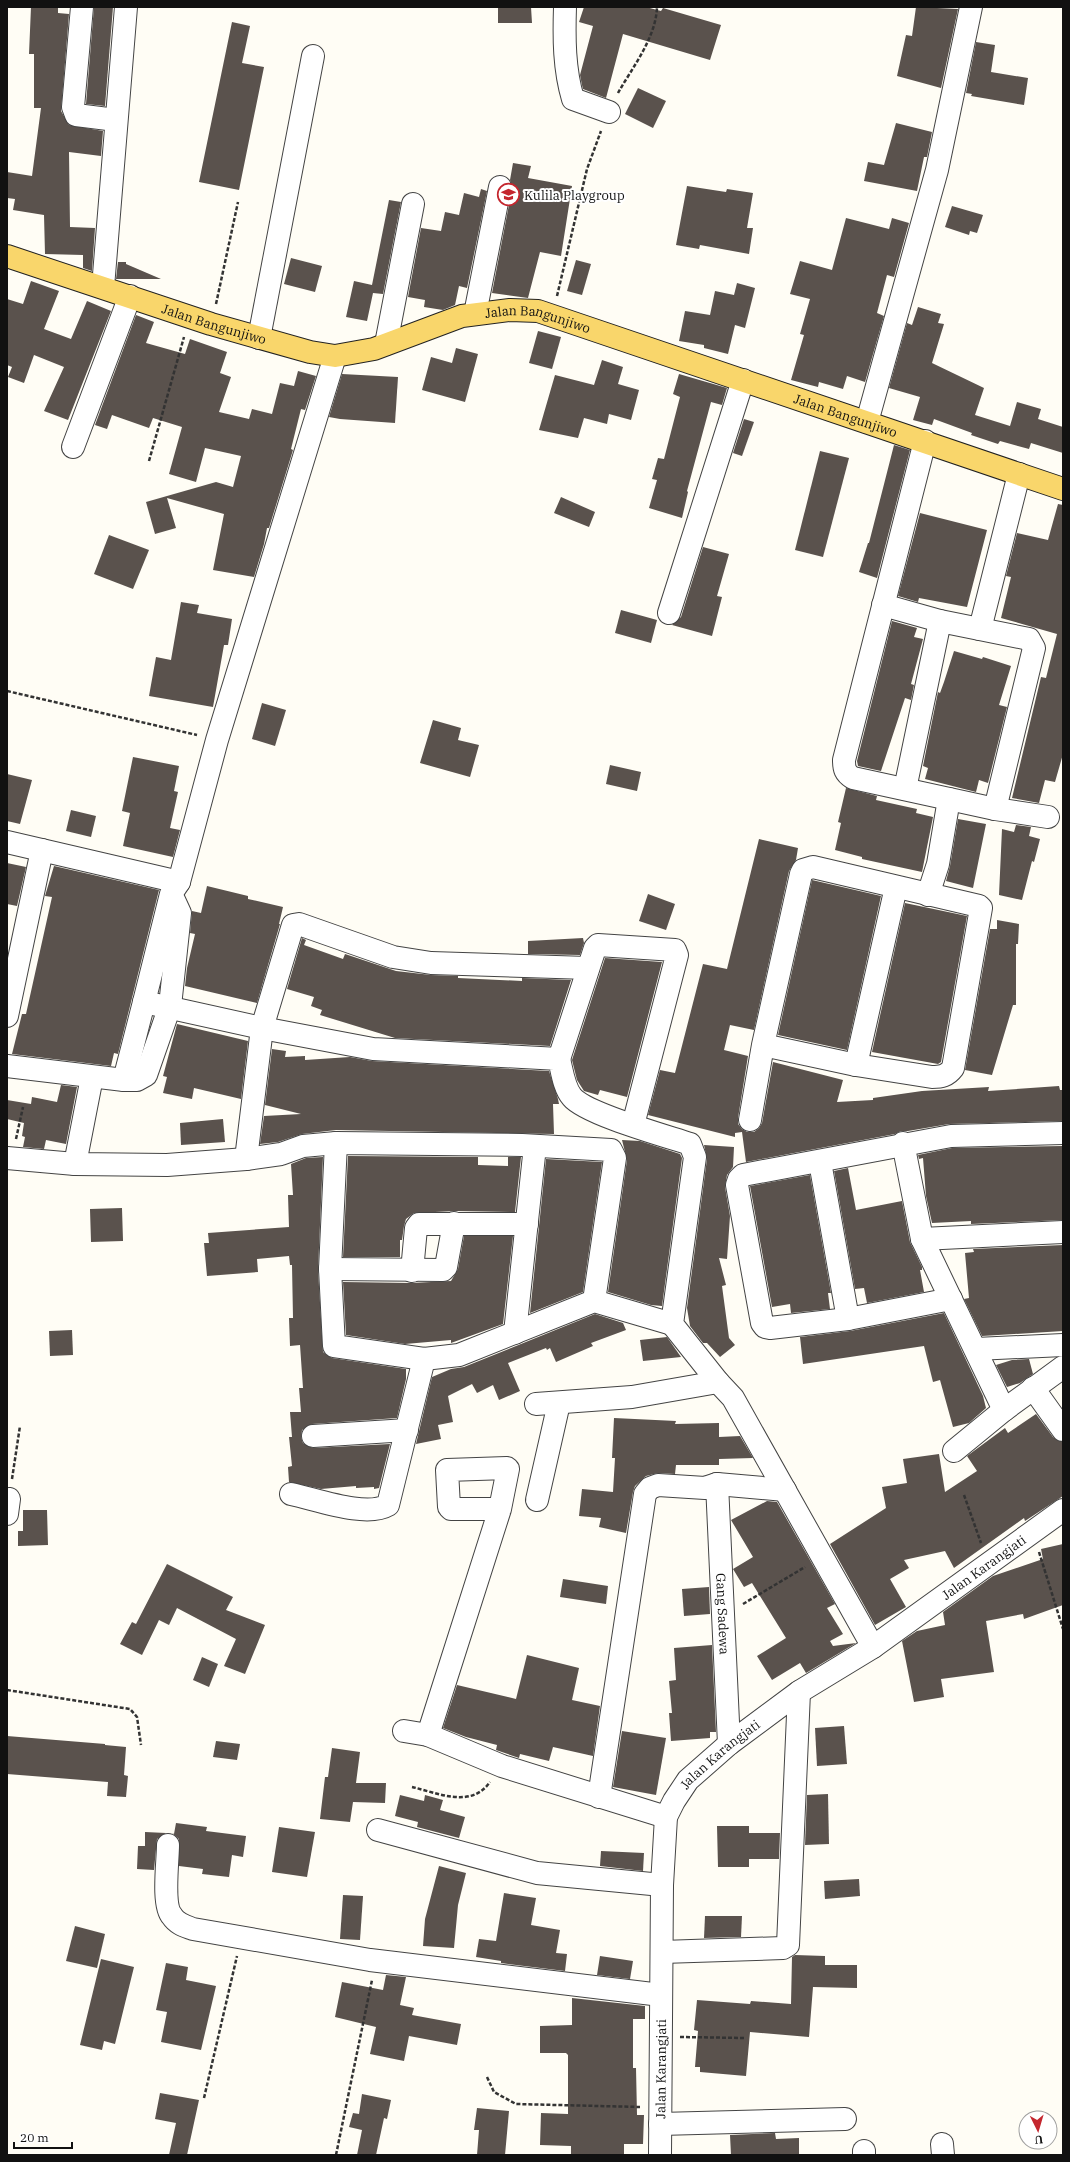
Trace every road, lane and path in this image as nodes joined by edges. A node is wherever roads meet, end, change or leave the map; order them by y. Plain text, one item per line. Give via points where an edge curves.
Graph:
1 (82, 7) edge
2 (126, 7) edge
3 (565, 7) edge
4 (657, 7) edge
5 (971, 7) edge
6 (312, 56) dead end
7 (608, 112) junction
8 (116, 120) junction
9 (500, 187) dead end
10 (238, 202) dead end
11 (413, 204) dead end
12 (7, 256) edge
13 (104, 287) junction
14 (130, 296) junction
15 (475, 314) junction
16 (552, 316) junction
17 (189, 317) junction
18 (211, 324) junction
19 (259, 338) junction
20 (386, 344) junction
21 (335, 356) junction
22 (743, 380) junction
23 (867, 422) junction
24 (925, 441) junction
25 (73, 447) dead end
26 (149, 461) dead end
27 (1019, 474) junction
28 (1063, 488) edge
29 (882, 605) junction
30 (669, 613) dead end
31 (940, 621) junction
32 (980, 629) junction
33 (7, 691) edge
34 (217, 740) junction
35 (905, 789) junction
36 (950, 799) junction
37 (995, 809) junction
38 (1048, 817) dead end
39 (7, 842) edge
40 (42, 850) junction
41 (896, 887) junction
42 (175, 888) junction
43 (928, 895) junction
44 (588, 968) junction
45 (144, 1002) junction
46 (170, 1006) junction
47 (7, 1016) edge
48 (262, 1028) junction
49 (763, 1045) junction
50 (559, 1059) junction
51 (856, 1065) junction
52 (7, 1066) edge
53 (92, 1077) junction
54 (124, 1080) junction
55 (23, 1107) dead end
56 (750, 1120) dead end
57 (634, 1125) junction
58 (1063, 1133) edge
59 (336, 1143) junction
60 (903, 1143) junction
61 (535, 1146) junction
62 (10, 1159) edge
63 (246, 1159) junction
64 (820, 1162) junction
65 (74, 1164) junction
66 (454, 1223) junction
67 (527, 1224) junction
68 (1063, 1232) edge
69 (922, 1239) junction
70 (330, 1269) junction
71 (412, 1270) junction
72 (951, 1299) junction
73 (594, 1301) junction
74 (848, 1319) junction
75 (672, 1324) junction
76 (515, 1333) junction
77 (1063, 1345) edge
78 (976, 1349) junction
79 (424, 1359) junction
80 (1062, 1370) edge
81 (718, 1382) junction
82 (1033, 1388) junction
83 (536, 1404) dead end
84 (558, 1404) junction
85 (1004, 1410) junction
86 (20, 1426) dead end
87 (407, 1430) junction
88 (1063, 1430) edge
89 (313, 1436) dead end
90 (954, 1451) dead end
91 (717, 1484) junction
92 (785, 1490) junction
93 (291, 1494) dead end
94 (964, 1495) dead end
95 (537, 1500) dead end
96 (8, 1507) edge
97 (500, 1510) dead end
98 (1063, 1510) edge
99 (1032, 1531) junction
100 (823, 1556) junction
101 (988, 1563) junction
102 (722, 1616) junction
103 (1063, 1629) edge
104 (874, 1647) junction
105 (7, 1690) edge
106 (799, 1692) junction
107 (404, 1731) dead end
108 (428, 1735) junction
109 (729, 1744) junction
110 (141, 1745) dead end
111 (502, 1766) junction
112 (412, 1787) dead end
113 (599, 1798) junction
114 (666, 1817) junction
115 (378, 1830) dead end
116 (168, 1845) dead end
117 (662, 1885) junction
118 (241, 1938) junction
119 (662, 1952) junction
120 (376, 1960) junction
121 (661, 1995) junction
122 (662, 2037) junction
123 (745, 2038) dead end
124 (487, 2077) dead end
125 (204, 2098) dead end
126 (660, 2116) junction
127 (845, 2119) dead end
128 (336, 2155) edge
129 (660, 2155) edge

1 - 8 street via 73,107 76,115 82,117
2 - 8 street
3 - 7 street via 567,79 573,99
4 - 7 path via 648,40
5 - 23 street via 937,170
6 - 19 street
7 - 16 path via 587,169
8 - 13 street
9 - 15 street
10 - 18 path
11 - 20 street
12 - 13 main road, Jalan Bangunjiwo
13 - 14 main road, Jalan Bangunjiwo
14 - 17 main road, Jalan Bangunjiwo
14 - 25 street
15 - 16 main road, Jalan Bangunjiwo via 510,310 538,311
15 - 20 main road, Jalan Bangunjiwo via 462,316
16 - 22 main road, Jalan Bangunjiwo
17 - 18 main road, Jalan Bangunjiwo
17 - 26 path
18 - 19 main road, Jalan Bangunjiwo
19 - 21 main road, Jalan Bangunjiwo
20 - 21 main road, Jalan Bangunjiwo via 354,354
21 - 34 street
22 - 23 main road, Jalan Bangunjiwo
22 - 30 street
23 - 24 main road, Jalan Bangunjiwo
24 - 27 main road, Jalan Bangunjiwo
24 - 29 street
27 - 28 main road, Jalan Bangunjiwo
27 - 32 street
29 - 31 street
29 - 35 street via 844,768 846,774 853,778
31 - 32 street
31 - 35 street
32 - 37 street via 1029,639 1034,648
33 - 34 path
34 - 42 street
35 - 36 street
36 - 37 street
36 - 43 street via 938,864
37 - 38 street
39 - 40 street
40 - 42 street
40 - 47 street
41 - 43 street
41 - 49 street via 813,867 803,870
41 - 51 street
42 - 45 street
42 - 46 street via 180,913
43 - 51 street via 981,908 953,1068 944,1076 932,1077
44 - 48 street via 431,963 393,957 299,924 293,925
44 - 50 street
44 - 57 street via 598,945 675,950 677,954
45 - 46 street
45 - 54 street
46 - 48 street
46 - 54 street via 146,1075 137,1080
48 - 50 street via 373,1049
48 - 63 street
49 - 51 street
49 - 56 street
50 - 57 street via 572,1098 589,1108
52 - 53 street
53 - 54 street
53 - 65 street
55 - 62 path
57 - 75 street via 690,1144 696,1157
58 - 60 street via 951,1136
59 - 61 street
59 - 63 street via 303,1146 281,1154
59 - 70 street
60 - 64 street
60 - 69 street
61 - 67 street
61 - 73 street via 611,1150 613,1153
62 - 65 street
63 - 65 street via 167,1165
64 - 74 street
64 - 74 street via 744,1175 739,1179 739,1192 762,1323 770,1328
66 - 67 street
66 - 71 street via 446,1266 439,1271
66 - 71 street via 418,1224
67 - 76 street
68 - 69 street
69 - 72 street
70 - 71 street
70 - 79 street via 334,1346
72 - 74 street
72 - 78 street
73 - 75 street
73 - 76 street
75 - 81 street
76 - 79 street via 460,1355
77 - 78 street
78 - 85 street
79 - 87 street
80 - 82 street
81 - 84 street via 639,1396
81 - 92 street via 733,1398
82 - 85 street
82 - 88 street
83 - 84 street
84 - 95 street
85 - 90 street
86 - 96 path
87 - 89 street
87 - 93 street via 391,1498 388,1505 381,1509 362,1510
91 - 92 street
91 - 102 street, Gang Sadewa
91 - 113 street via 704,1488 658,1485 650,1488 645,1494
92 - 100 street
94 - 101 path
97 - 108 street
98 - 99 street, Jalan Karangjati
99 - 101 street, Jalan Karangjati
99 - 103 path
100 - 102 path
100 - 104 street
101 - 104 street, Jalan Karangjati
102 - 109 street, Gang Sadewa
104 - 106 street, Jalan Karangjati
105 - 110 path via 130,1708 137,1717
106 - 109 street, Jalan Karangjati
106 - 119 street via 788,1945 783,1948
107 - 108 street
108 - 111 street
109 - 114 street, Jalan Karangjati via 688,1780
111 - 112 path via 486,1788 469,1797 459,1798
111 - 113 street
113 - 114 street
114 - 117 street, Jalan Karangjati
115 - 117 street via 538,1873
116 - 118 street via 167,1904 170,1915 179,1924 193,1929
117 - 119 street, Jalan Karangjati
118 - 120 street
118 - 125 path
119 - 121 street, Jalan Karangjati
120 - 121 street
120 - 128 path
121 - 122 street, Jalan Karangjati
122 - 123 path
122 - 126 street, Jalan Karangjati
124 - 126 path via 494,2092 516,2104
126 - 127 street
126 - 129 street, Jalan Karangjati

